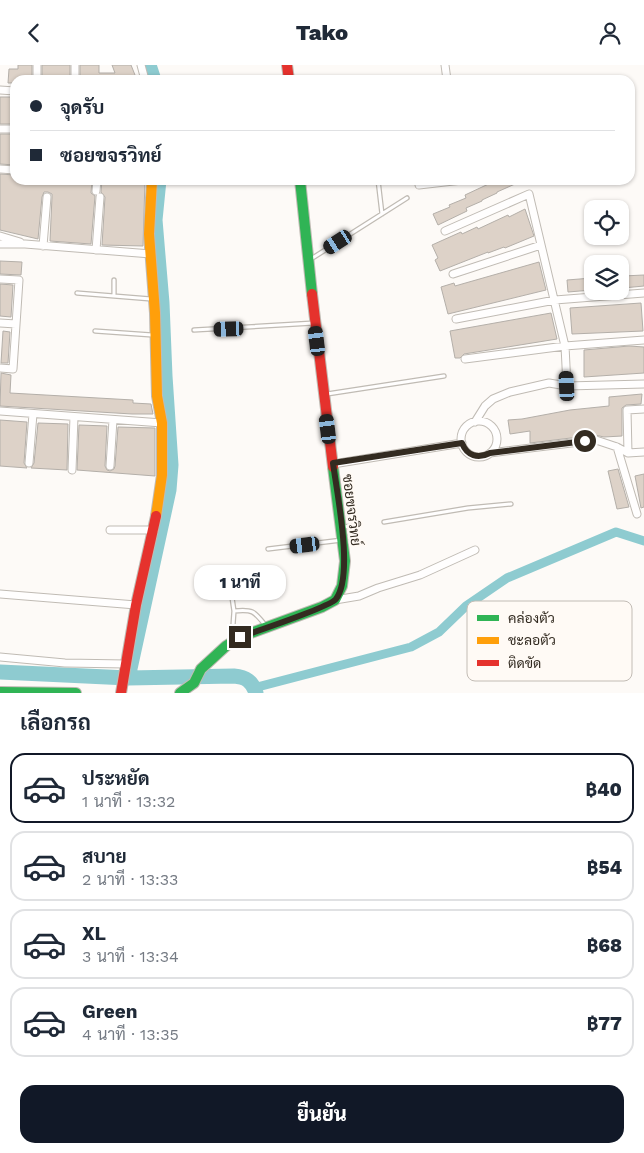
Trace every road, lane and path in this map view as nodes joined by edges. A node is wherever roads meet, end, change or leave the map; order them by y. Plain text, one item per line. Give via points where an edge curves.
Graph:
1 (97, 185) edge
2 (151, 185) edge
3 (300, 185) edge
4 (379, 185) edge
5 (47, 197) dead end
6 (407, 198) dead end
7 (382, 214) junction
8 (445, 231) dead end
9 (0, 236) edge
10 (25, 244) junction
11 (0, 245) edge
12 (541, 245) junction
13 (43, 246) junction
14 (96, 250) junction
15 (150, 253) junction
16 (308, 261) junction
17 (453, 274) dead end
18 (0, 279) edge
19 (114, 280) dead end
20 (76, 293) dead end
21 (644, 293) edge
22 (114, 296) junction
23 (154, 299) junction
24 (555, 300) junction
25 (456, 319) dead end
26 (0, 323) edge
27 (315, 323) junction
28 (16, 324) junction
29 (194, 330) dead end
30 (94, 331) dead end
31 (156, 335) junction
32 (644, 340) edge
33 (565, 346) junction
34 (465, 359) dead end
35 (0, 368) edge
36 (444, 376) dead end
37 (644, 384) edge
38 (567, 386) junction
39 (324, 395) junction
40 (644, 409) edge
41 (0, 411) edge
42 (33, 414) junction
43 (74, 417) junction
44 (113, 420) junction
45 (476, 421) junction
46 (162, 423) junction
47 (462, 443) junction
48 (617, 447) junction
49 (644, 452) edge
50 (490, 453) junction
51 (628, 453) junction
52 (29, 463) dead end
53 (333, 463) junction
54 (110, 466) dead end
55 (72, 470) dead end
56 (511, 505) dead end
57 (637, 514) dead end
58 (384, 522) dead end
59 (110, 530) dead end
60 (154, 530) junction
61 (342, 540) junction
62 (268, 549) dead end
63 (475, 549) dead end
64 (230, 575) dead end
65 (0, 594) edge
66 (335, 600) junction
67 (136, 605) junction
68 (234, 611) junction
69 (266, 627) junction
70 (240, 637) junction
71 (0, 657) edge
72 (126, 664) junction
73 (122, 690) edge
74 (0, 691) edge
75 (76, 693) edge
76 (180, 693) edge

1 - 14 street
2 - 15 street
3 - 16 street, ซอยขจรวิทย์
4 - 7 lane
5 - 13 street
6 - 7 lane
7 - 16 lane
8 - 12 street via 529,194
9 - 10 street
10 - 11 street
10 - 13 street
12 - 17 street
12 - 24 street
13 - 14 street
14 - 15 street
15 - 23 street
16 - 27 street, ซอยขจรวิทย์
18 - 28 street via 19,280
19 - 22 lane
20 - 22 lane
21 - 24 street
22 - 23 lane
23 - 31 street
24 - 25 street
24 - 33 street
26 - 28 street
27 - 29 lane
27 - 39 street, ซอยขจรวิทย์
28 - 35 street via 13,369
30 - 31 lane
31 - 46 street via 157,396
32 - 33 street
33 - 34 street
33 - 38 street
36 - 39 lane
37 - 38 street
38 - 45 street via 549,383 510,391 484,406
39 - 53 street, ซอยขจรวิทย์
40 - 51 street via 627,411
41 - 42 street
42 - 43 street
42 - 52 street
43 - 44 street
43 - 55 street
44 - 46 street
44 - 54 street
45 - 47 street via 466,427
45 - 50 street via 487,423 495,431 497,443
46 - 60 street via 162,475
47 - 50 street via 473,455 479,457
47 - 53 street
48 - 50 street via 599,441 585,441
48 - 51 street
48 - 57 street
49 - 51 street
53 - 61 street, ซอยขจรวิทย์ via 346,527
56 - 58 lane
59 - 60 street
60 - 67 street
61 - 62 lane
61 - 66 street, ซอยขจรวิทย์ via 345,561 342,586
63 - 66 street via 420,575 359,596
64 - 68 lane
65 - 67 street
66 - 69 street
67 - 72 street
68 - 69 lane via 255,612
68 - 70 lane via 233,625
69 - 70 street
70 - 76 street via 201,669 194,683
71 - 72 street
72 - 73 street
74 - 75 street

